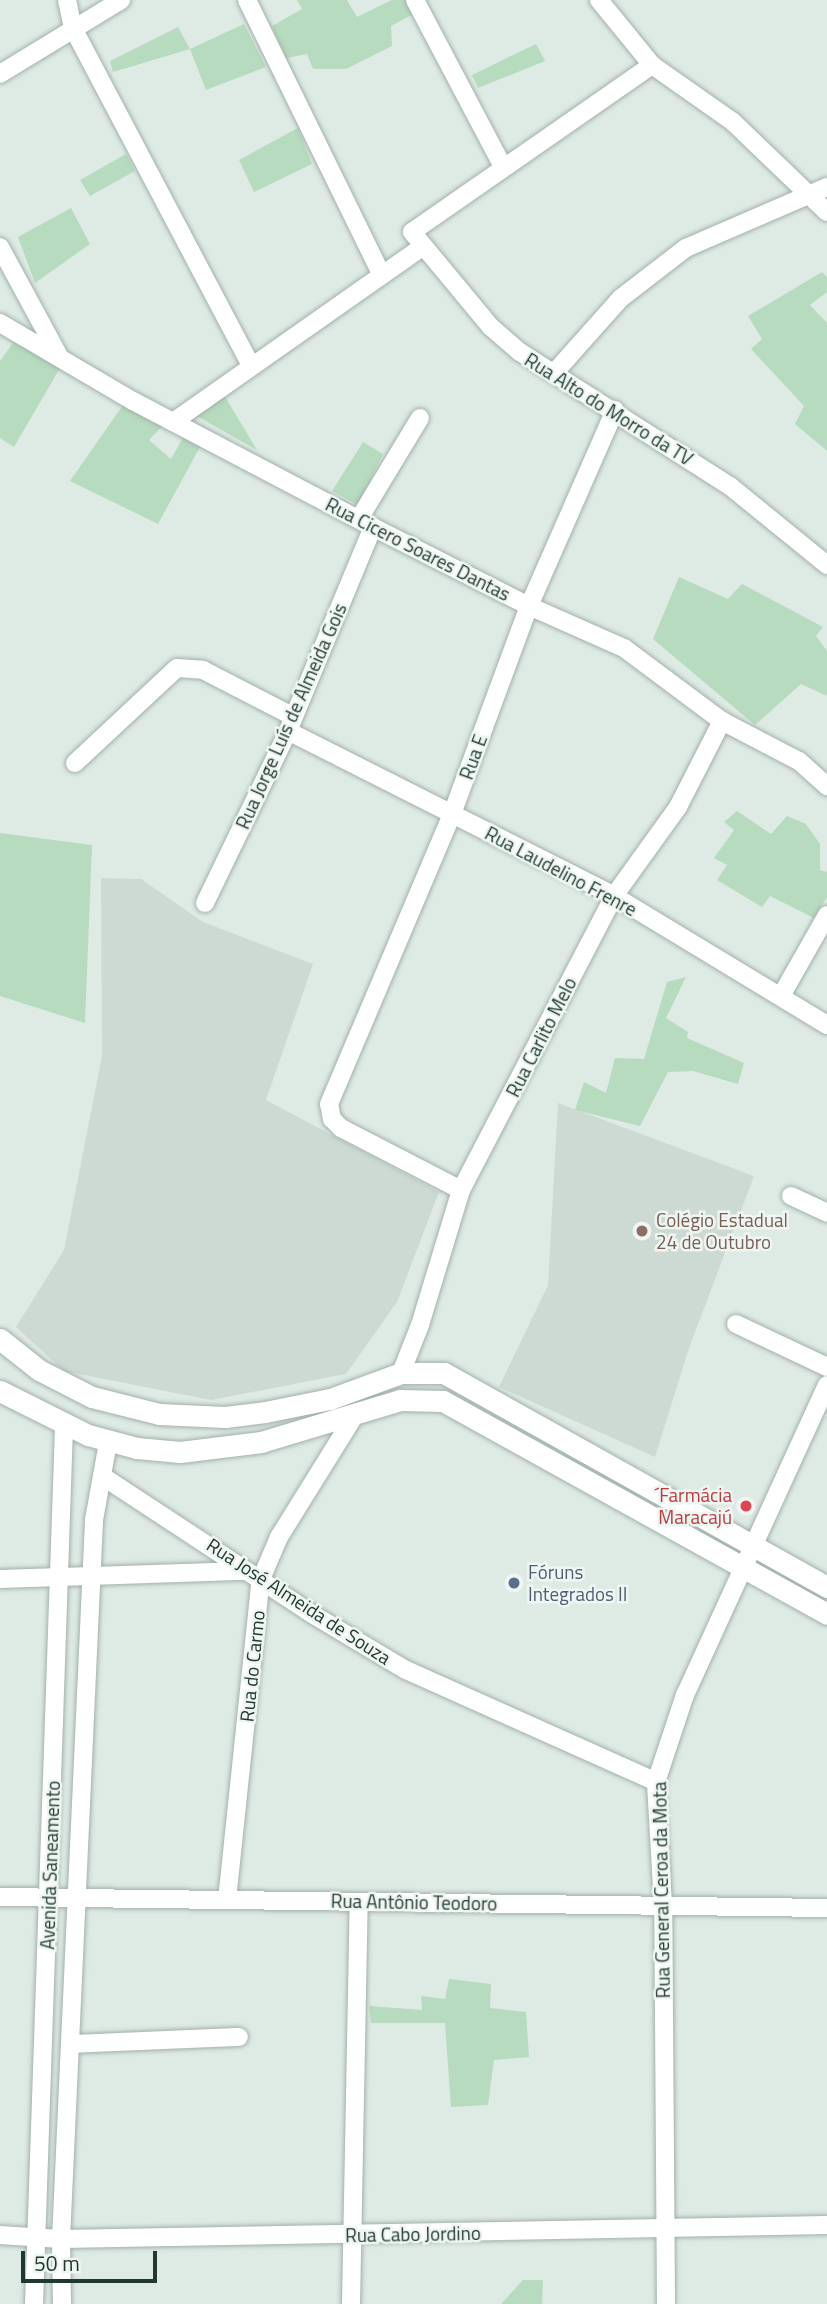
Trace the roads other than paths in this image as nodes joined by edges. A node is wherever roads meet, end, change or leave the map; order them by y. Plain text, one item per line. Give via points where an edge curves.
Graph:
1 (67, 0) edge
2 (121, 0) edge
3 (247, 0) edge
4 (415, 0) edge
5 (600, 0) edge
6 (73, 27) junction
7 (652, 65) junction
8 (0, 74) edge
9 (503, 167) junction
10 (827, 187) edge
11 (807, 196) junction
12 (827, 212) edge
13 (418, 239) junction
14 (0, 247) edge
15 (382, 275) junction
16 (0, 323) edge
17 (59, 356) junction
18 (251, 366) junction
19 (555, 372) junction
20 (615, 410) junction
21 (421, 418) dead end
22 (173, 422) junction
23 (366, 523) junction
24 (827, 565) edge
25 (528, 606) junction
26 (722, 721) junction
27 (291, 724) junction
28 (75, 763) dead end
29 (827, 786) edge
30 (452, 814) junction
31 (614, 896) junction
32 (205, 903) dead end
33 (827, 915) edge
34 (781, 996) junction
35 (827, 1025) edge
36 (461, 1190) junction
37 (791, 1196) dead end
38 (827, 1213) edge
39 (736, 1324) dead end
40 (0, 1339) edge
41 (827, 1367) edge
42 (401, 1373) junction
43 (827, 1385) edge
44 (0, 1391) edge
45 (355, 1415) junction
46 (64, 1427) junction
47 (108, 1442) junction
48 (102, 1476) junction
49 (751, 1545) junction
50 (741, 1567) junction
51 (253, 1575) junction
52 (59, 1578) junction
53 (0, 1579) edge
54 (93, 1579) junction
55 (827, 1587) edge
56 (827, 1614) edge
57 (55, 1725) junction
58 (84, 1726) junction
59 (656, 1782) junction
60 (0, 1897) edge
61 (48, 1897) junction
62 (78, 1898) junction
63 (228, 1900) junction
64 (359, 1902) junction
65 (663, 1905) junction
66 (827, 1908) edge
67 (239, 2037) dead end
68 (71, 2044) junction
69 (827, 2225) edge
70 (666, 2231) junction
71 (350, 2234) junction
72 (0, 2235) edge
73 (35, 2238) junction
74 (61, 2239) junction
75 (34, 2304) edge
76 (62, 2304) edge
77 (351, 2304) edge
78 (666, 2304) edge

1 - 6 street
2 - 6 street
3 - 15 street
4 - 9 street
5 - 7 street
6 - 8 street
6 - 18 street
7 - 9 street
7 - 11 street via 733,122
9 - 13 street
10 - 11 street
11 - 12 street
11 - 19 street via 686,248 621,298
13 - 15 street
13 - 19 street, Rua Alto do Morro da TV via 491,327 520,352
14 - 17 street
15 - 18 street
16 - 17 street, Rua Cicero Soares Dantas
17 - 22 street, Rua Cicero Soares Dantas
18 - 22 street
19 - 20 street, Rua Alto do Morro da TV
20 - 24 street, Rua Alto do Morro da TV via 750,501
20 - 25 street, Rua E
21 - 23 street, Rua Jorge Luís de Almeida Gois
22 - 23 street, Rua Cicero Soares Dantas
23 - 25 street, Rua Cicero Soares Dantas
23 - 27 street, Rua Jorge Luís de Almeida Gois
25 - 26 street, Rua Cicero Soares Dantas via 624,648
25 - 30 street, Rua E
26 - 29 street, Rua Cicero Soares Dantas via 799,761
26 - 31 street, Rua Carlito Melo via 678,807
27 - 28 street, Rua Laudelino Frenre via 202,670 177,668
27 - 30 street, Rua Laudelino Frenre
27 - 32 street, Rua Jorge Luís de Almeida Gois
30 - 31 street, Rua Laudelino Frenre
30 - 36 street, Rua E via 329,1104 332,1119 341,1128
31 - 34 street, Rua Laudelino Frenre
31 - 36 street, Rua Carlito Melo
33 - 34 street
34 - 35 street, Rua Laudelino Frenre
36 - 42 street, Rua Carlito Melo via 421,1325
37 - 38 street
39 - 41 street
40 - 42 main road via 39,1370 92,1397 159,1414 225,1417 300,1406
42 - 49 main road via 438,1371 462,1381
43 - 49 street, Rua General Ceroa da Mota
44 - 46 main road
45 - 47 main road via 261,1443 217,1450 180,1452
45 - 50 main road via 400,1400 451,1403
45 - 51 street, Rua do Carmo
46 - 47 main road
46 - 52 street, Avenida Saneamento
47 - 48 street, Avenida Saneamento
48 - 51 street, Rua José Almeida de Souza
48 - 54 street, Avenida Saneamento via 94,1520
49 - 50 street, Rua General Ceroa da Mota
49 - 55 main road
50 - 56 main road
50 - 59 street, Rua General Ceroa da Mota via 672,1726
51 - 54 street
51 - 59 street, Rua José Almeida de Souza via 406,1670
51 - 63 street, Rua do Carmo
52 - 53 street
52 - 54 street
52 - 57 street, Avenida Saneamento
54 - 58 street, Avenida Saneamento
57 - 58 street
57 - 61 street, Avenida Saneamento
58 - 62 street, Avenida Saneamento
59 - 65 street, Rua General Ceroa da Mota
60 - 61 street, Rua Antônio Teodoro
61 - 62 street, Rua Antônio Teodoro
61 - 73 street, Avenida Saneamento
62 - 63 street, Rua Antônio Teodoro
62 - 68 street, Avenida Saneamento
63 - 64 street, Rua Antônio Teodoro
64 - 65 street, Rua Antônio Teodoro
64 - 71 street
65 - 66 street, Rua Antônio Teodoro
65 - 70 street, Rua General Ceroa da Mota
67 - 68 street
68 - 74 street, Avenida Saneamento
69 - 70 street, Rua Cabo Jordino
70 - 71 street, Rua Cabo Jordino
70 - 78 street, Rua General Ceroa da Mota
71 - 74 street, Rua Cabo Jordino
71 - 77 street
72 - 73 street, Rua Cabo Jordino
73 - 74 street, Rua Cabo Jordino
73 - 75 street, Avenida Saneamento
74 - 76 street, Avenida Saneamento

